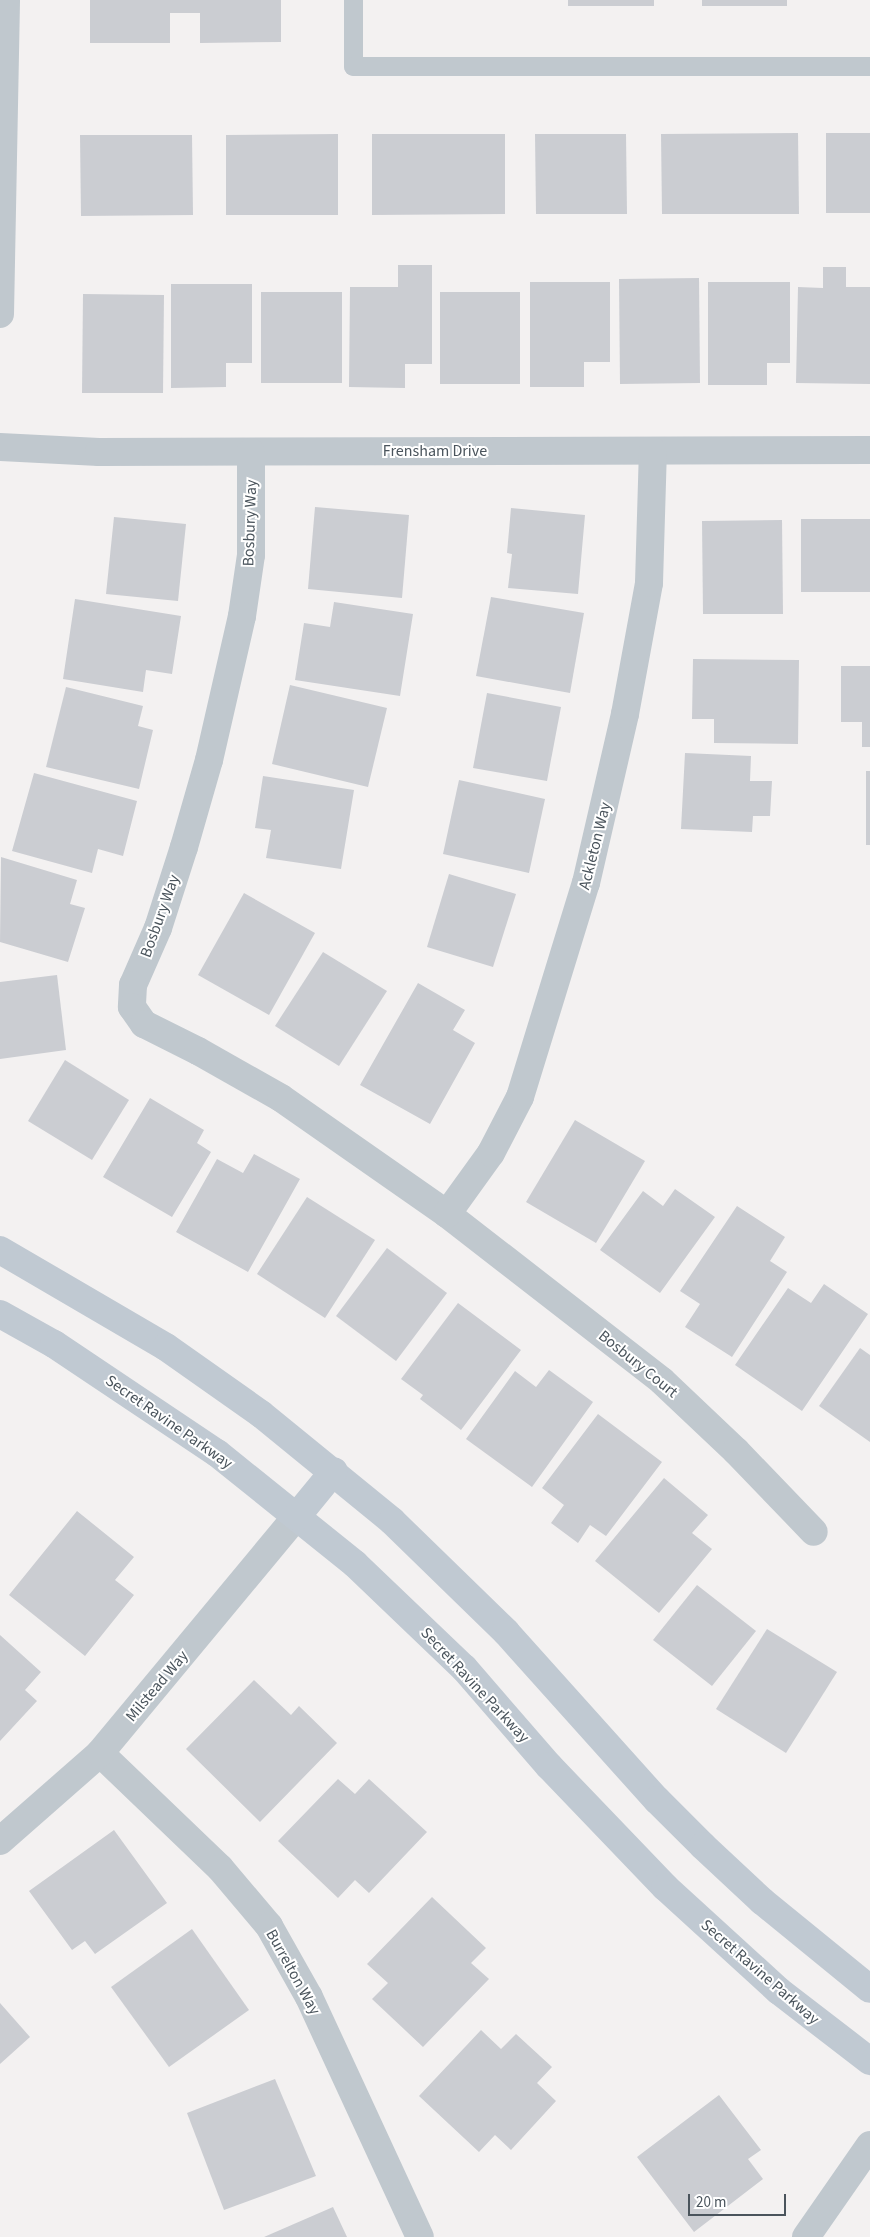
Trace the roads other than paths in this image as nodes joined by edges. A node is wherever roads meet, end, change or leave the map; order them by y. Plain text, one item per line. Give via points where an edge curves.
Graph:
1 (6, 0) edge
2 (353, 0) edge
3 (870, 66) edge
4 (0, 314) edge
5 (0, 447) edge
6 (870, 450) edge
7 (654, 451) junction
8 (251, 452) junction
9 (447, 1214) junction
10 (0, 1250) edge
11 (0, 1314) edge
12 (334, 1471) junction
13 (297, 1516) junction
14 (814, 1532) dead end
15 (100, 1753) junction
16 (0, 1841) edge
17 (870, 1990) edge
18 (870, 2061) edge
19 (870, 2144) edge
20 (420, 2237) edge
21 (806, 2237) edge

1 - 4 street
2 - 3 lane via 353,66
5 - 8 street, Frensham Drive via 99,452
6 - 7 street, Frensham Drive
7 - 8 street, Frensham Drive
7 - 9 street, Ackleton Way via 649,583 625,714 584,892 541,1035 508,1126
8 - 9 street, Bosbury Way via 251,555 240,626 187,838 158,928 133,985 132,1007 144,1024 280,1098
9 - 14 street, Bosbury Court via 662,1381
10 - 12 main road via 166,1347 261,1414
11 - 13 main road, Secret Ravine Parkway via 54,1344 132,1395 217,1454
12 - 13 main road
12 - 17 main road via 392,1521 499,1625 657,1800 703,1846 776,1914
13 - 15 street, Milstead Way
13 - 18 main road, Secret Ravine Parkway via 355,1564 464,1668 549,1766 672,1893 779,1991
15 - 16 street, Milstead Way
15 - 20 street, Burrelton Way via 220,1868 269,1926 309,1997
19 - 21 street

